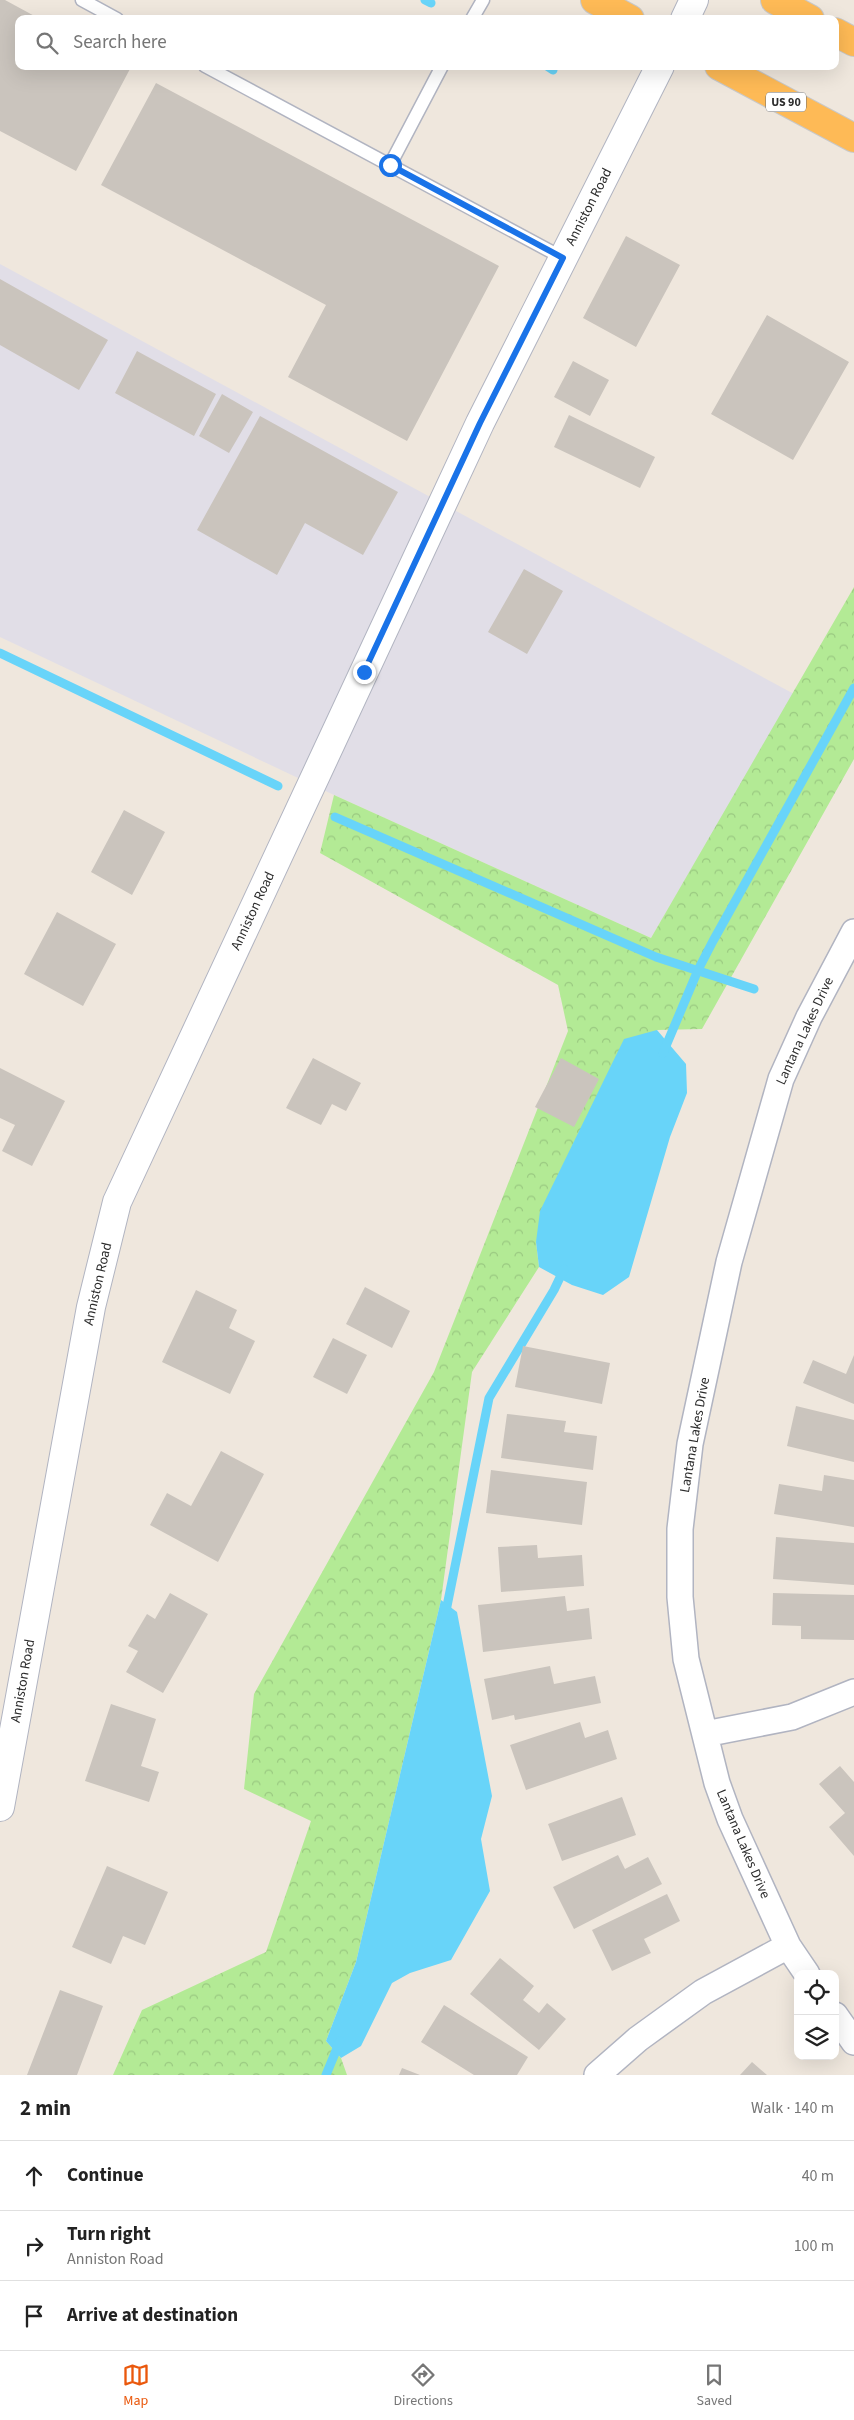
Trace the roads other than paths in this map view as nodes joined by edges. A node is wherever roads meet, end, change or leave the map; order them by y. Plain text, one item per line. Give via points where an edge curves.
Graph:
1 (82, 0) edge
2 (483, 0) edge
3 (595, 0) edge
4 (694, 0) edge
5 (775, 0) edge
6 (110, 15) edge
7 (474, 15) edge
8 (623, 15) edge
9 (687, 15) edge
10 (803, 15) edge
11 (839, 34) edge
12 (854, 42) edge
13 (212, 70) edge
14 (440, 70) edge
15 (658, 70) edge
16 (726, 70) edge
17 (854, 138) edge
18 (390, 165) junction
19 (563, 258) junction
20 (854, 932) edge
21 (854, 1692) edge
22 (705, 1734) junction
23 (0, 1807) edge
24 (788, 1946) junction
25 (804, 1970) edge
26 (839, 2021) edge
27 (854, 2042) edge
28 (598, 2075) edge

1 - 6 lane
2 - 7 lane
3 - 8 highway
4 - 9 street
5 - 10 highway
11 - 12 highway
13 - 18 lane
14 - 18 lane
15 - 19 street, Anniston Road
16 - 17 highway, US 90
18 - 19 lane
19 - 23 street, Anniston Road via 480,423 117,1202 91,1306
20 - 22 street, Lantana Lakes Drive via 781,1079 729,1262 690,1444 680,1529 680,1597 686,1659
21 - 22 street via 792,1717
22 - 24 street, Lantana Lakes Drive via 730,1819
24 - 25 street, Lantana Lakes Drive
24 - 28 street via 702,1992 638,2039
26 - 27 street

